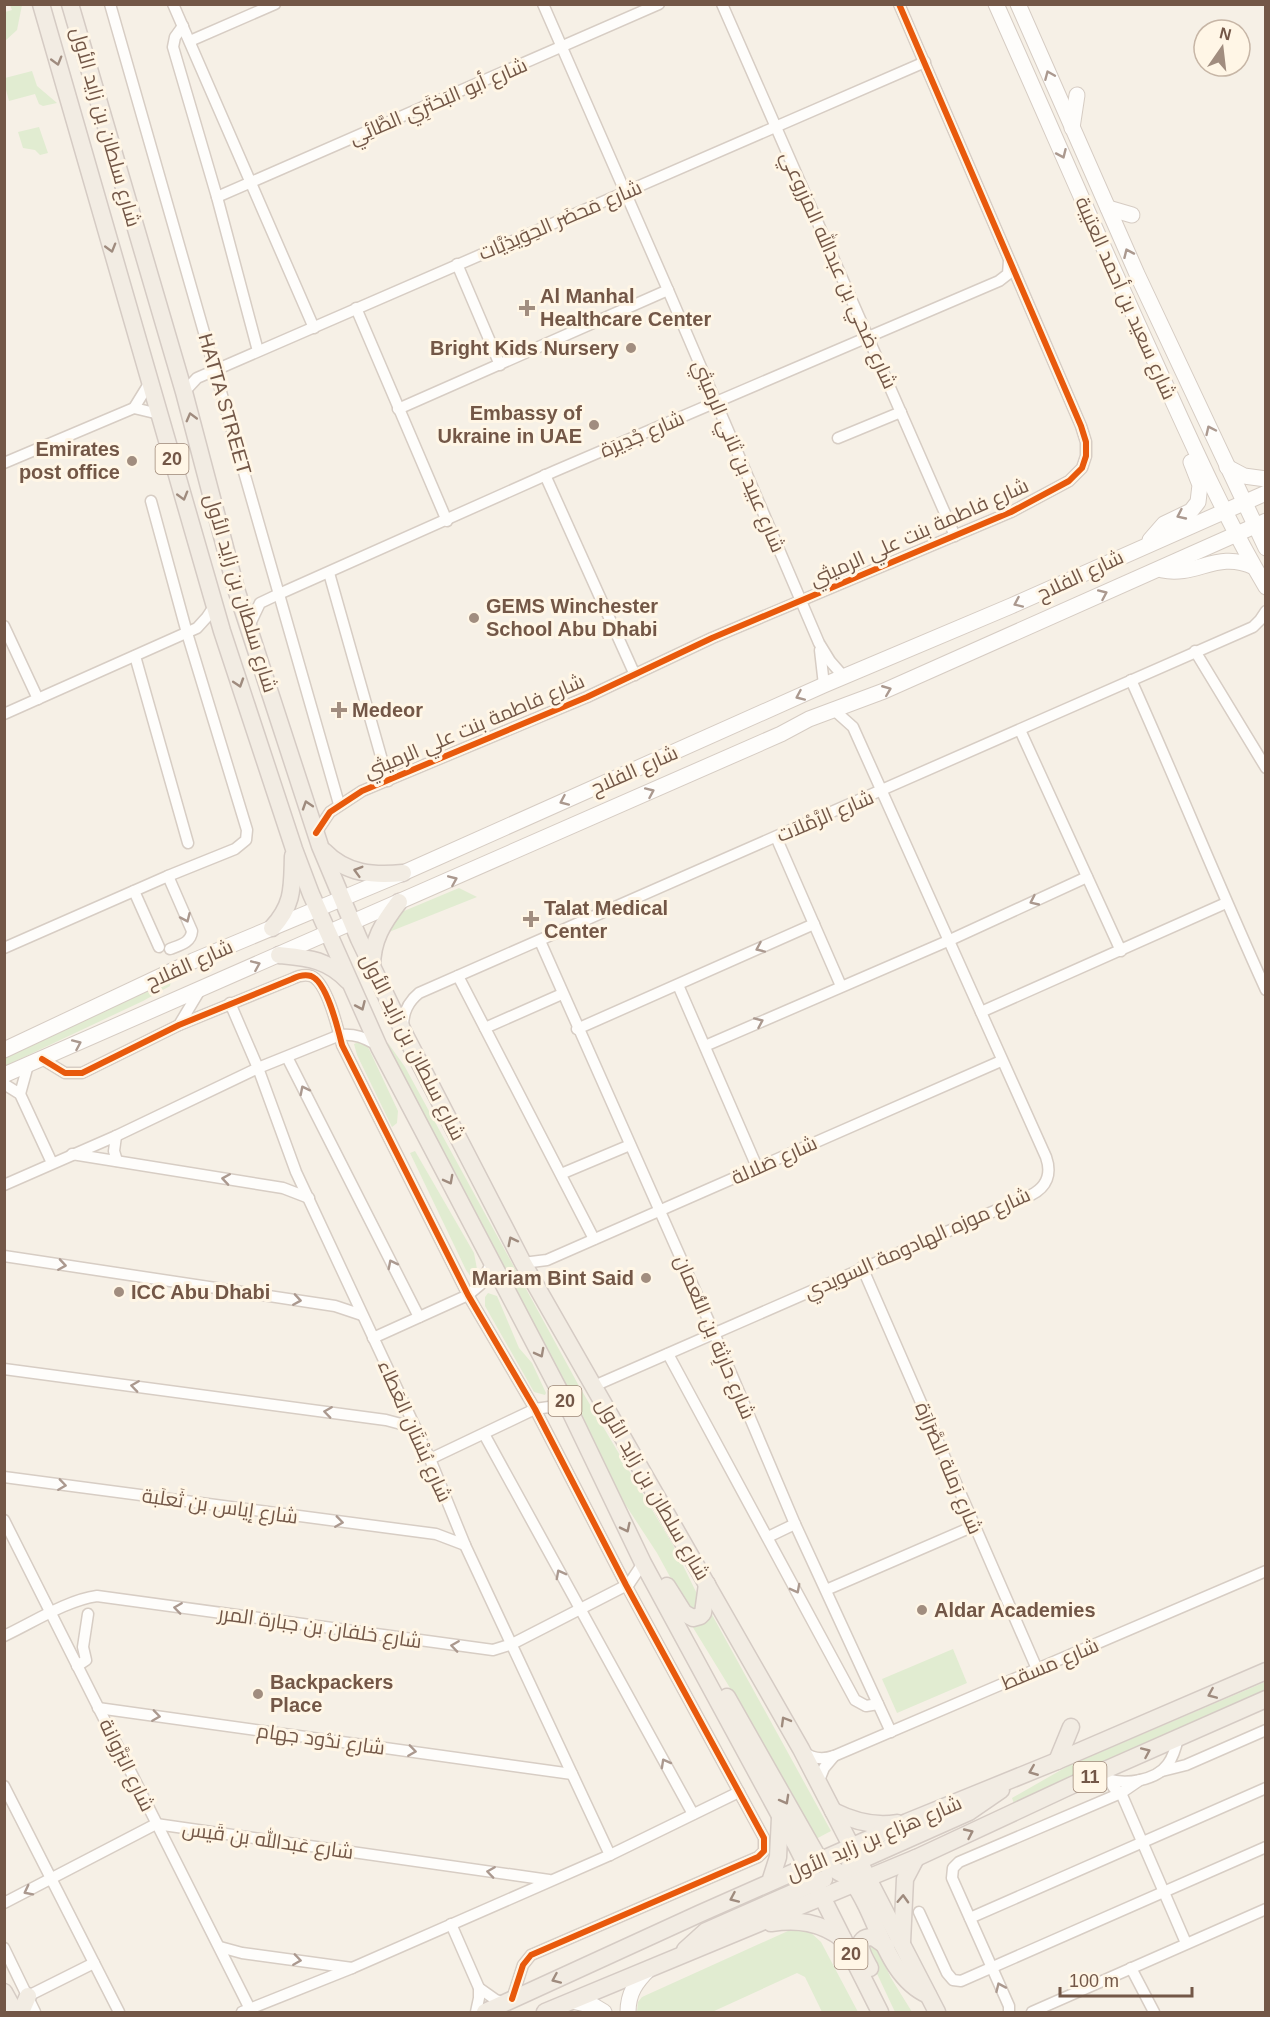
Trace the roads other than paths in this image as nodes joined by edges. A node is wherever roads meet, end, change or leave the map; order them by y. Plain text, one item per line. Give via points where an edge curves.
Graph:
1 (41, 4) edge
2 (70, 4) edge
3 (110, 4) edge
4 (173, 4) edge
5 (275, 4) edge
6 (543, 4) edge
7 (659, 4) edge
8 (722, 4) edge
9 (899, 4) edge
10 (996, 4) edge
11 (1018, 4) edge
12 (183, 26) junction
13 (190, 41) junction
14 (561, 47) junction
15 (925, 62) junction
16 (1077, 95) dead end
17 (776, 126) junction
18 (1072, 128) junction
19 (251, 182) junction
20 (625, 192) junction
21 (217, 197) junction
22 (1108, 208) junction
23 (1132, 215) dead end
24 (1009, 257) junction
25 (457, 264) junction
26 (668, 290) junction
27 (356, 308) junction
28 (314, 328) junction
29 (867, 336) junction
30 (258, 351) junction
31 (500, 365) junction
32 (215, 370) junction
33 (150, 382) junction
34 (187, 382) junction
35 (716, 402) junction
36 (134, 408) junction
37 (398, 409) junction
38 (901, 412) junction
39 (159, 414) junction
40 (838, 438) dead end
41 (1194, 447) junction
42 (4, 463) edge
43 (1227, 467) junction
44 (545, 475) junction
45 (1266, 478) edge
46 (1266, 493) edge
47 (151, 501) dead end
48 (1244, 502) junction
49 (1224, 510) junction
50 (447, 521) junction
51 (1260, 524) edge
52 (1237, 534) junction
53 (955, 536) junction
54 (1147, 544) junction
55 (1266, 548) edge
56 (1254, 567) junction
57 (1159, 569) junction
58 (329, 573) junction
59 (1266, 587) edge
60 (236, 589) junction
61 (279, 594) junction
62 (801, 602) junction
63 (260, 603) junction
64 (215, 605) junction
65 (1266, 611) edge
66 (249, 626) junction
67 (4, 627) edge
68 (192, 630) junction
69 (222, 631) junction
70 (819, 644) junction
71 (1196, 651) junction
72 (135, 656) junction
73 (635, 675) junction
74 (844, 677) junction
75 (1131, 680) junction
76 (824, 685) junction
77 (38, 699) junction
78 (854, 701) junction
79 (834, 710) junction
80 (4, 714) edge
81 (853, 727) junction
82 (1020, 730) junction
83 (1266, 768) edge
84 (388, 781) junction
85 (882, 791) junction
86 (339, 804) junction
87 (776, 837) junction
88 (318, 839) junction
89 (188, 843) dead end
90 (294, 849) junction
91 (403, 873) junction
92 (168, 876) junction
93 (1087, 877) junction
94 (134, 891) junction
95 (342, 899) junction
96 (399, 902) junction
97 (1227, 903) junction
98 (317, 909) junction
99 (353, 923) junction
100 (814, 924) junction
101 (272, 928) junction
102 (329, 934) junction
103 (950, 940) junction
104 (540, 941) junction
105 (4, 948) edge
106 (1121, 951) junction
107 (279, 955) junction
108 (372, 968) junction
109 (458, 976) junction
110 (352, 985) junction
111 (678, 985) junction
112 (841, 986) junction
113 (200, 989) junction
114 (1266, 990) edge
115 (562, 994) junction
116 (230, 1003) junction
117 (981, 1012) junction
118 (179, 1025) junction
119 (485, 1028) junction
120 (577, 1029) junction
121 (404, 1033) junction
122 (340, 1035) junction
123 (705, 1046) junction
124 (6, 1047) edge
125 (379, 1047) junction
126 (287, 1057) junction
127 (1001, 1061) junction
128 (35, 1062) junction
129 (258, 1068) junction
130 (4, 1076) edge
131 (4, 1084) edge
132 (20, 1094) junction
133 (116, 1136) junction
134 (630, 1145) junction
135 (72, 1154) junction
136 (117, 1161) junction
137 (52, 1163) junction
138 (757, 1167) junction
139 (296, 1172) junction
140 (561, 1174) junction
141 (4, 1185) edge
142 (283, 1188) junction
143 (309, 1198) junction
144 (660, 1210) junction
145 (594, 1239) junction
146 (4, 1256) edge
147 (547, 1260) junction
148 (492, 1262) junction
149 (523, 1263) junction
150 (862, 1267) junction
151 (535, 1283) junction
152 (352, 1293) junction
153 (468, 1295) junction
154 (335, 1306) junction
155 (362, 1315) junction
156 (419, 1317) junction
157 (714, 1333) junction
158 (373, 1338) junction
159 (668, 1354) junction
160 (4, 1369) edge
161 (594, 1386) junction
162 (401, 1398) junction
163 (535, 1409) junction
164 (569, 1409) junction
165 (386, 1420) junction
166 (416, 1428) junction
167 (484, 1434) junction
168 (430, 1459) junction
169 (4, 1477) edge
170 (4, 1520) edge
171 (455, 1521) junction
172 (795, 1524) junction
173 (974, 1526) junction
174 (436, 1534) junction
175 (768, 1537) junction
176 (465, 1545) junction
177 (640, 1556) junction
178 (1266, 1571) edge
179 (628, 1584) junction
180 (707, 1584) junction
181 (656, 1586) junction
182 (826, 1590) junction
183 (579, 1609) junction
184 (51, 1613) junction
185 (88, 1614) dead end
186 (4, 1636) edge
187 (512, 1644) junction
188 (77, 1666) junction
189 (1264, 1667) edge
190 (1037, 1669) junction
191 (708, 1682) junction
192 (1266, 1700) edge
193 (878, 1704) junction
194 (98, 1708) junction
195 (1071, 1727) dead end
196 (1266, 1730) edge
197 (891, 1732) junction
198 (1178, 1738) junction
199 (801, 1749) junction
200 (563, 1755) junction
201 (834, 1756) junction
202 (1057, 1761) junction
203 (545, 1769) junction
204 (1162, 1771) junction
205 (572, 1774) junction
206 (1102, 1777) junction
207 (1009, 1780) junction
208 (1140, 1780) junction
209 (818, 1783) junction
210 (4, 1786) edge
211 (1266, 1788) edge
212 (739, 1792) junction
213 (1121, 1793) junction
214 (833, 1811) junction
215 (693, 1814) junction
216 (780, 1817) junction
217 (907, 1822) junction
218 (156, 1824) junction
219 (1142, 1842) junction
220 (1266, 1847) edge
221 (855, 1854) junction
222 (610, 1855) junction
223 (916, 1858) junction
224 (813, 1863) junction
225 (838, 1872) junction
226 (52, 1879) junction
227 (549, 1880) junction
228 (860, 1880) junction
229 (770, 1882) junction
230 (819, 1890) junction
231 (1164, 1893) junction
232 (4, 1903) edge
233 (1266, 1909) edge
234 (920, 1912) dead end
235 (970, 1918) junction
236 (451, 1924) junction
237 (755, 1925) junction
238 (844, 1940) junction
239 (1186, 1943) junction
240 (894, 1945) junction
241 (220, 1947) junction
242 (4, 1948) edge
243 (242, 1953) junction
244 (680, 1956) junction
245 (94, 1963) junction
246 (229, 1967) junction
247 (352, 1968) junction
248 (649, 1968) junction
249 (992, 1968) junction
250 (1131, 1968) junction
251 (479, 1988) junction
252 (4, 1992) edge
253 (28, 1996) junction
254 (509, 2001) junction
255 (573, 2001) junction
256 (1011, 2010) edge
257 (1045, 2010) edge
258 (246, 2011) edge
259 (1150, 2011) edge
260 (15, 2013) edge
261 (21, 2013) edge
262 (35, 2013) edge
263 (119, 2013) edge
264 (476, 2013) edge
265 (485, 2013) edge
266 (545, 2013) edge
267 (604, 2013) edge
268 (628, 2013) edge
269 (881, 2013) edge
270 (937, 2013) edge
271 (1032, 2013) edge

1 -> 33 main road, شارع سلطان بن زايد الأول / 20
2 - 34 main road, شارع سلطان بن زايد الأول / 20
3 - 32 street, HATTA STREET
4 - 12 street
5 - 13 street
6 - 14 street, شارع عبيد بن ثاني الرميثي
7 - 14 street, شارع أبو البَختَرِي الطَّائِي
8 - 17 street, شارع ضحي بن عبدالله المزروعي
9 - 15 street, شارع فاطمة بنت علي الرميثي
10 -> 41 main road, شارع سعيد بن أحمد العتيبة
18 -> 11 main road, شارع سعيد بن أحمد العتيبة
12 - 13 street
12 - 21 street via 173,47
13 - 19 street
14 - 19 street, شارع أبو البَختَرِي الطَّائِي
14 - 20 street, شارع عبيد بن ثاني الرميثي
15 - 17 street, شارع مَحضَر الحِوَيذِيَّات
15 - 24 street, شارع فاطمة بنت علي الرميثي
16 - 18 main road
17 - 20 street, شارع مَحضَر الحِوَيذِيَّات
17 - 29 street, شارع ضحي بن عبدالله المزروعي
18 - 22 main road, شارع سعيد بن أحمد العتيبة
19 - 21 street, شارع أبو البَختَرِي الطَّائِي
19 - 28 street
20 - 25 street, شارع مَحضَر الحِوَيذِيَّات
20 - 26 street, شارع عبيد بن ثاني الرميثي
21 - 30 street
22 - 23 main road
43 -> 22 main road, شارع سعيد بن أحمد العتيبة
24 - 29 street, شارع جْدِيرَة via 1006,277
24 - 53 street, شارع فاطمة بنت علي الرميثي via 1081,426 1086,456 1082,468 1069,481
25 - 27 street, شارع مَحضَر الحِوَيذِيَّات
25 - 31 street
26 - 31 street
26 - 35 street, شارع عبيد بن ثاني الرميثي
27 - 28 street, شارع مَحضَر الحِوَيذِيَّات
27 - 37 street
28 - 30 street, شارع مَحضَر الحِوَيذِيَّات
29 - 35 street, شارع جْدِيرَة
29 - 38 street, شارع ضحي بن عبدالله المزروعي
30 - 32 street, شارع مَحضَر الحِوَيذِيَّات
31 - 37 street
32 - 34 street, شارع مَحضَر الحِوَيذِيَّات
32 - 61 street, HATTA STREET
33 - 36 street
33 - 39 main road, شارع سلطان بن زايد الأول / 20
60 -> 34 main road, شارع سلطان بن زايد الأول / 20
35 - 44 street, شارع جْدِيرَة
35 - 62 street, شارع عبيد بن ثاني الرميثي
36 - 39 street
36 - 42 street
37 - 50 street
38 - 40 street
38 - 53 street, شارع ضحي بن عبدالله المزروعي
39 -> 64 main road, شارع سلطان بن زايد الأول / 20
41 - 49 main road, شارع سعيد بن أحمد العتيبة
41 -> 54 main road via 1191,462 1200,485 1198,502 1159,528
43 - 45 main road via 1244,476
43 - 48 main road, شارع سعيد بن أحمد العتيبة
44 - 50 street, شارع جْدِيرَة
44 - 73 street
46 - 48 main road, شارع الفلاح
47 - 68 street
48 - 49 main road, شارع الفلاح
48 - 51 main road, شارع سعيد بن أحمد العتيبة
49 - 52 main road, شارع سعيد بن أحمد العتيبة
49 - 54 main road, شارع الفلاح
50 - 58 street, شارع جْدِيرَة
51 - 52 main road, شارع الفلاح
51 - 55 main road, شارع سعيد بن أحمد العتيبة
52 - 56 main road, شارع سعيد بن أحمد العتيبة
52 - 57 main road, شارع الفلاح
53 - 62 street, شارع فاطمة بنت علي الرميثي
54 -> 74 main road, شارع الفلاح
56 - 57 main road via 1227,560 1184,571
56 - 59 main road, شارع سعيد بن أحمد العتيبة
78 -> 57 main road, شارع الفلاح
58 - 61 street, شارع جْدِيرَة
58 - 84 street
60 - 63 street
60 - 66 main road, شارع سلطان بن زايد الأول / 20
61 - 63 street, شارع جْدِيرَة
61 - 86 street, HATTA STREET
62 - 70 street, شارع عبيد بن ثاني الرميثي
62 - 73 street, شارع فاطمة بنت علي الرميثي
63 - 66 street
64 - 68 street
64 - 69 main road, شارع سلطان بن زايد الأول / 20
65 - 71 street, شارع الرَّمْلاَت via 1252,627
88 -> 66 main road, شارع سلطان بن زايد الأول / 20
67 - 77 street
68 - 69 street
68 - 72 street
68 - 92 street via 246,826 246,840 240,847
69 -> 90 main road, شارع سلطان بن زايد الأول / 20
70 - 74 street, شارع عبيد بن ثاني الرميثي
70 - 76 street, شارع عبيد بن ثاني الرميثي
71 - 75 street, شارع الرَّمْلاَت
71 - 83 street
72 - 77 street
72 - 89 street
73 - 84 street, شارع فاطمة بنت علي الرميثي
74 - 76 main road, شارع الفلاح
75 - 82 street, شارع الرَّمْلاَت
75 - 97 street
76 -> 91 main road, شارع الفلاح
77 - 80 street
78 - 79 main road, شارع الفلاح
78 - 81 street, شارع موزه الهادومة السويدي
79 - 81 street, شارع موزه الهادومة السويدي
96 -> 79 main road, شارع الفلاح
81 - 85 street, شارع موزه الهادومة السويدي
82 - 85 street, شارع الرَّمْلاَت
82 - 93 street
84 - 86 street, شارع فاطمة بنت علي الرميثي
85 - 87 street, شارع الرَّمْلاَت
85 - 103 street, شارع موزه الهادومة السويدي
86 - 88 street, شارع فاطمة بنت علي الرميثي via 330,812
87 - 100 street
87 - 104 street, شارع الرَّمْلاَت
91 -> 88 main road via 354,871 341,865
88 - 95 main road, شارع سلطان بن زايد الأول / 20
90 - 98 main road, شارع سلطان بن زايد الأول / 20
90 - 101 main road via 291,898
91 - 95 main road, شارع الفلاح
92 - 94 street
92 -> 94 street via 192,930 188,942 164,948
93 -> 103 street
93 - 106 street
94 - 105 street
95 - 98 main road, شارع الفلاح
95 - 99 main road, شارع سلطان بن زايد الأول / 20
96 - 99 main road, شارع الفلاح
96 - 108 main road via 378,933
97 - 106 street
97 - 114 street
98 - 101 main road, شارع الفلاح
98 - 102 main road, شارع سلطان بن زايد الأول / 20
99 - 102 main road, شارع الفلاح
99 - 108 main road, شارع سلطان بن زايد الأول / 20
100 -> 111 street
100 - 112 street
101 - 124 main road, شارع الفلاح
102 - 107 main road, شارع الفلاح
102 - 110 main road, شارع سلطان بن زايد الأول / 20
103 - 112 street
103 - 117 street, شارع موزه الهادومة السويدي
104 - 109 street, شارع الرَّمْلاَت
104 - 115 street, شارع حارِثة بن النُّعمان
106 - 117 street
107 - 110 main road via 322,962
113 -> 107 main road, شارع الفلاح
108 - 121 main road, شارع سلطان بن زايد الأول / 20
109 - 119 street
109 - 121 street, شارع الرَّمْلاَت via 412,999 404,1015
110 -> 125 main road, شارع سلطان بن زايد الأول / 20
111 - 120 street
111 - 123 street
123 -> 112 street
113 - 118 street
128 -> 113 main road, شارع الفلاح
115 - 119 street
115 - 120 street, شارع حارِثة بن النُّعمان
116 - 118 street
116 - 122 street via 299,976 311,976 323,989
116 - 129 street, شارع بُسْتَان العَطاء
117 - 127 street, شارع موزه الهادومة السويدي
118 - 128 street via 82,1073 65,1073
119 - 140 street
120 - 134 street, شارع حارِثة بن النُّعمان
149 -> 121 main road, شارع سلطان بن زايد الأول / 20
122 - 125 street via 363,1037
122 - 126 street
122 - 153 street
123 - 138 street
125 -> 148 main road, شارع سلطان بن زايد الأول / 20
126 - 129 street
156 -> 126 street
127 - 138 street, شارع صَلالة
127 - 150 street, شارع موزه الهادومة السويدي via 1046,1157 1049,1172 1043,1186 1031,1195
128 - 130 main road, شارع الفلاح
128 - 132 street
129 - 133 street
129 - 139 street, شارع بُسْتَان العَطاء
131 - 132 street
132 - 137 street
133 - 135 street
133 - 136 street
134 - 140 street
134 - 144 street, شارع حارِثة بن النُّعمان
135 - 136 street
135 - 137 street
142 -> 136 street
137 - 141 street
138 - 144 street, شارع صَلالة
139 - 142 street
139 - 143 street, شارع بُسْتَان العَطاء
140 - 145 street
142 - 143 street
143 - 152 street, شارع بُسْتَان العَطاء
144 - 145 street, شارع صَلالة
144 - 157 street, شارع حارِثة بن النُّعمان
145 - 147 street, شارع صَلالة
146 -> 154 street
147 - 149 street, شارع صَلالة
147 - 151 street
148 - 153 street via 480,1285
148 -> 164 main road, شارع سلطان بن زايد الأول / 20
149 - 151 main road, شارع سلطان بن زايد الأول / 20
150 - 157 street, شارع موزه الهادومة السويدي
150 - 173 street, شارع رَملة الصَّرَارَة
151 - 161 main road, شارع سلطان بن زايد الأول / 20
152 - 154 street
152 - 155 street, شارع بُسْتَان العَطاء
153 - 156 street
153 - 163 street
154 - 155 street
155 - 158 street, شارع بُسْتَان العَطاء
156 - 158 street
157 - 159 street, شارع موزه الهادومة السويدي
157 - 172 street, شارع حارِثة بن النُّعمان
158 - 162 street, شارع بُسْتَان العَطاء
159 - 161 street, شارع موزه الهادومة السويدي
159 - 175 street
165 -> 160 street
161 - 180 main road, شارع سلطان بن زايد الأول / 20
162 - 165 street via 397,1411
162 - 166 street, شارع بُسْتَان العَطاء
163 - 164 street
163 - 167 street
163 - 179 street
164 -> 177 main road, شارع سلطان بن زايد الأول / 20
165 - 166 street
166 - 168 street, شارع بُسْتَان العَطاء
167 - 168 street
183 -> 167 street
168 - 171 street, شارع بُسْتَان العَطاء
169 -> 174 street, شارع إياس بن ثَعلَبة
170 - 184 street, شارع البَرَّوانة
171 - 174 street via 450,1529
171 - 176 street, شارع بُسْتَان العَطاء
172 - 175 street
172 - 182 street, شارع حارِثة بن النُّعمان
173 - 182 street
173 - 190 street, شارع رَملة الصَّرَارَة
174 - 176 street, شارع إياس بن ثَعلَبة
175 -> 193 street via 855,1700 866,1706
176 - 187 street, شارع بُسْتَان العَطاء
177 - 179 street, شارع خلفان بن جبارة المرر
177 - 180 main road via 651,1560 688,1617 703,1612
177 - 181 main road, شارع سلطان بن زايد الأول / 20
178 - 190 street, شارع مسقط
179 - 181 street
179 - 183 street, شارع خلفان بن جبارة المرر
179 - 212 street
199 -> 180 main road, شارع سلطان بن زايد الأول / 20
181 - 191 main road, شارع سلطان بن زايد الأول / 20
182 - 193 street, شارع حارِثة بن النُّعمان
183 - 187 street, شارع خلفان بن جبارة المرر
215 -> 183 street
184 - 186 street, شارع خلفان بن جبارة المرر
187 -> 184 street, شارع خلفان بن جبارة المرر via 486,1651 97,1596
184 - 188 street, شارع البَرَّوانة
185 - 188 street via 83,1647 86,1660
187 - 200 street, شارع بُسْتَان العَطاء
188 - 194 street, شارع البَرَّوانة
189 -> 202 main road, شارع هزاع بن زايد الأول / 11
190 - 197 street, شارع مسقط
191 - 216 main road, شارع سلطان بن زايد الأول / 20
191 -> 224 main road via 735,1708
192 - 198 main road, شارع هزاع بن زايد الأول / 11
193 - 197 street, شارع حارِثة بن النُّعمان
194 -> 203 street, شارع ندُود جهام
194 - 218 street, شارع البَرَّوانة
195 - 202 main road
196 - 204 street via 1186,1765
197 - 201 street, شارع مسقط
198 - 204 street
206 -> 198 main road, شارع هزاع بن زايد الأول / 11
199 - 201 street via 813,1757
199 - 209 main road, شارع سلطان بن زايد الأول / 20
200 - 203 street via 554,1766
200 - 205 street, شارع بُسْتَان العَطاء
201 - 209 street
202 -> 207 main road, شارع هزاع بن زايد الأول / 11
203 - 205 street, شارع ندُود جهام
204 - 208 street
205 - 222 street, شارع بُسْتَان العَطاء
206 - 208 street via 1124,1783
206 - 213 street
223 -> 206 main road, شارع هزاع بن زايد الأول / 11
207 - 217 main road, شارع هزاع بن زايد الأول / 11
207 - 221 main road via 997,1794 969,1812
208 - 213 street
209 - 214 main road, شارع سلطان بن زايد الأول / 20
210 - 226 street
211 - 219 street
212 - 215 street
212 - 254 street via 764,1838 764,1851 758,1857 531,1955
213 - 219 street
213 - 235 street via 955,1864 952,1878
214 - 217 main road via 876,1824
214 - 221 main road, شارع سلطان بن زايد الأول / 20
215 - 222 street
216 - 224 main road, شارع سلطان بن زايد الأول / 20
216 - 229 main road via 779,1851
217 - 221 main road, شارع هزاع بن زايد الأول / 11
218 - 226 street, شارع عَبدالله بن قَيس
227 -> 218 street, شارع عَبدالله بن قَيس
218 - 241 street, شارع البَرَّوانة
219 - 231 street
219 - 235 street
220 - 231 street
221 - 224 main road, شارع هزاع بن زايد الأول / 11
221 - 225 main road
221 - 228 main road, شارع سلطان بن زايد الأول / 20
222 - 227 street
223 - 228 main road, شارع هزاع بن زايد الأول / 11
240 -> 223 main road via 904,1879
224 - 225 main road
224 - 229 main road, شارع هزاع بن زايد الأول / 11
224 - 230 main road, شارع سلطان بن زايد الأول / 20
225 - 228 main road
225 - 230 main road
226 -> 232 street, شارع عَبدالله بن قَيس
226 - 245 street
227 - 236 street
228 - 230 main road, شارع هزاع بن زايد الأول / 11
228 - 240 main road, شارع سلطان بن زايد الأول / 20
229 -> 254 main road, شارع هزاع بن زايد الأول / 11
230 - 237 main road, شارع هزاع بن زايد الأول / 11
230 - 238 main road, شارع سلطان بن زايد الأول / 20
230 - 244 main road via 706,1931
231 - 239 street
231 - 249 street
233 - 239 street
234 - 249 street via 953,1980 962,1981
235 - 249 street
236 - 247 street
236 - 251 street
237 - 238 main road via 811,1923
237 - 244 main road, شارع هزاع بن زايد الأول / 11
238 - 269 main road, شارع سلطان بن زايد الأول / 20
239 - 250 street
240 - 269 main road via 873,1937 860,1944 876,1981
240 - 270 main road, شارع سلطان بن زايد الأول / 20
241 - 243 street
241 - 246 street, شارع البَرَّوانة
242 - 253 street
243 - 246 street
243 -> 247 street
244 - 248 main road, شارع هزاع بن زايد الأول / 11
245 - 253 street
245 - 263 street
246 - 258 street, شارع البَرَّوانة
247 - 258 street
248 - 255 main road, شارع هزاع بن زايد الأول / 11
248 - 268 main road via 633,1987
256 -> 249 street
250 - 257 street
250 - 259 street
251 - 254 street via 496,2000
251 - 264 street
252 - 260 main road
253 - 261 main road
253 - 262 street
254 - 265 main road, شارع هزاع بن زايد الأول / 11
255 - 266 main road, شارع هزاع بن زايد الأول / 11
255 - 267 main road
257 - 271 street

